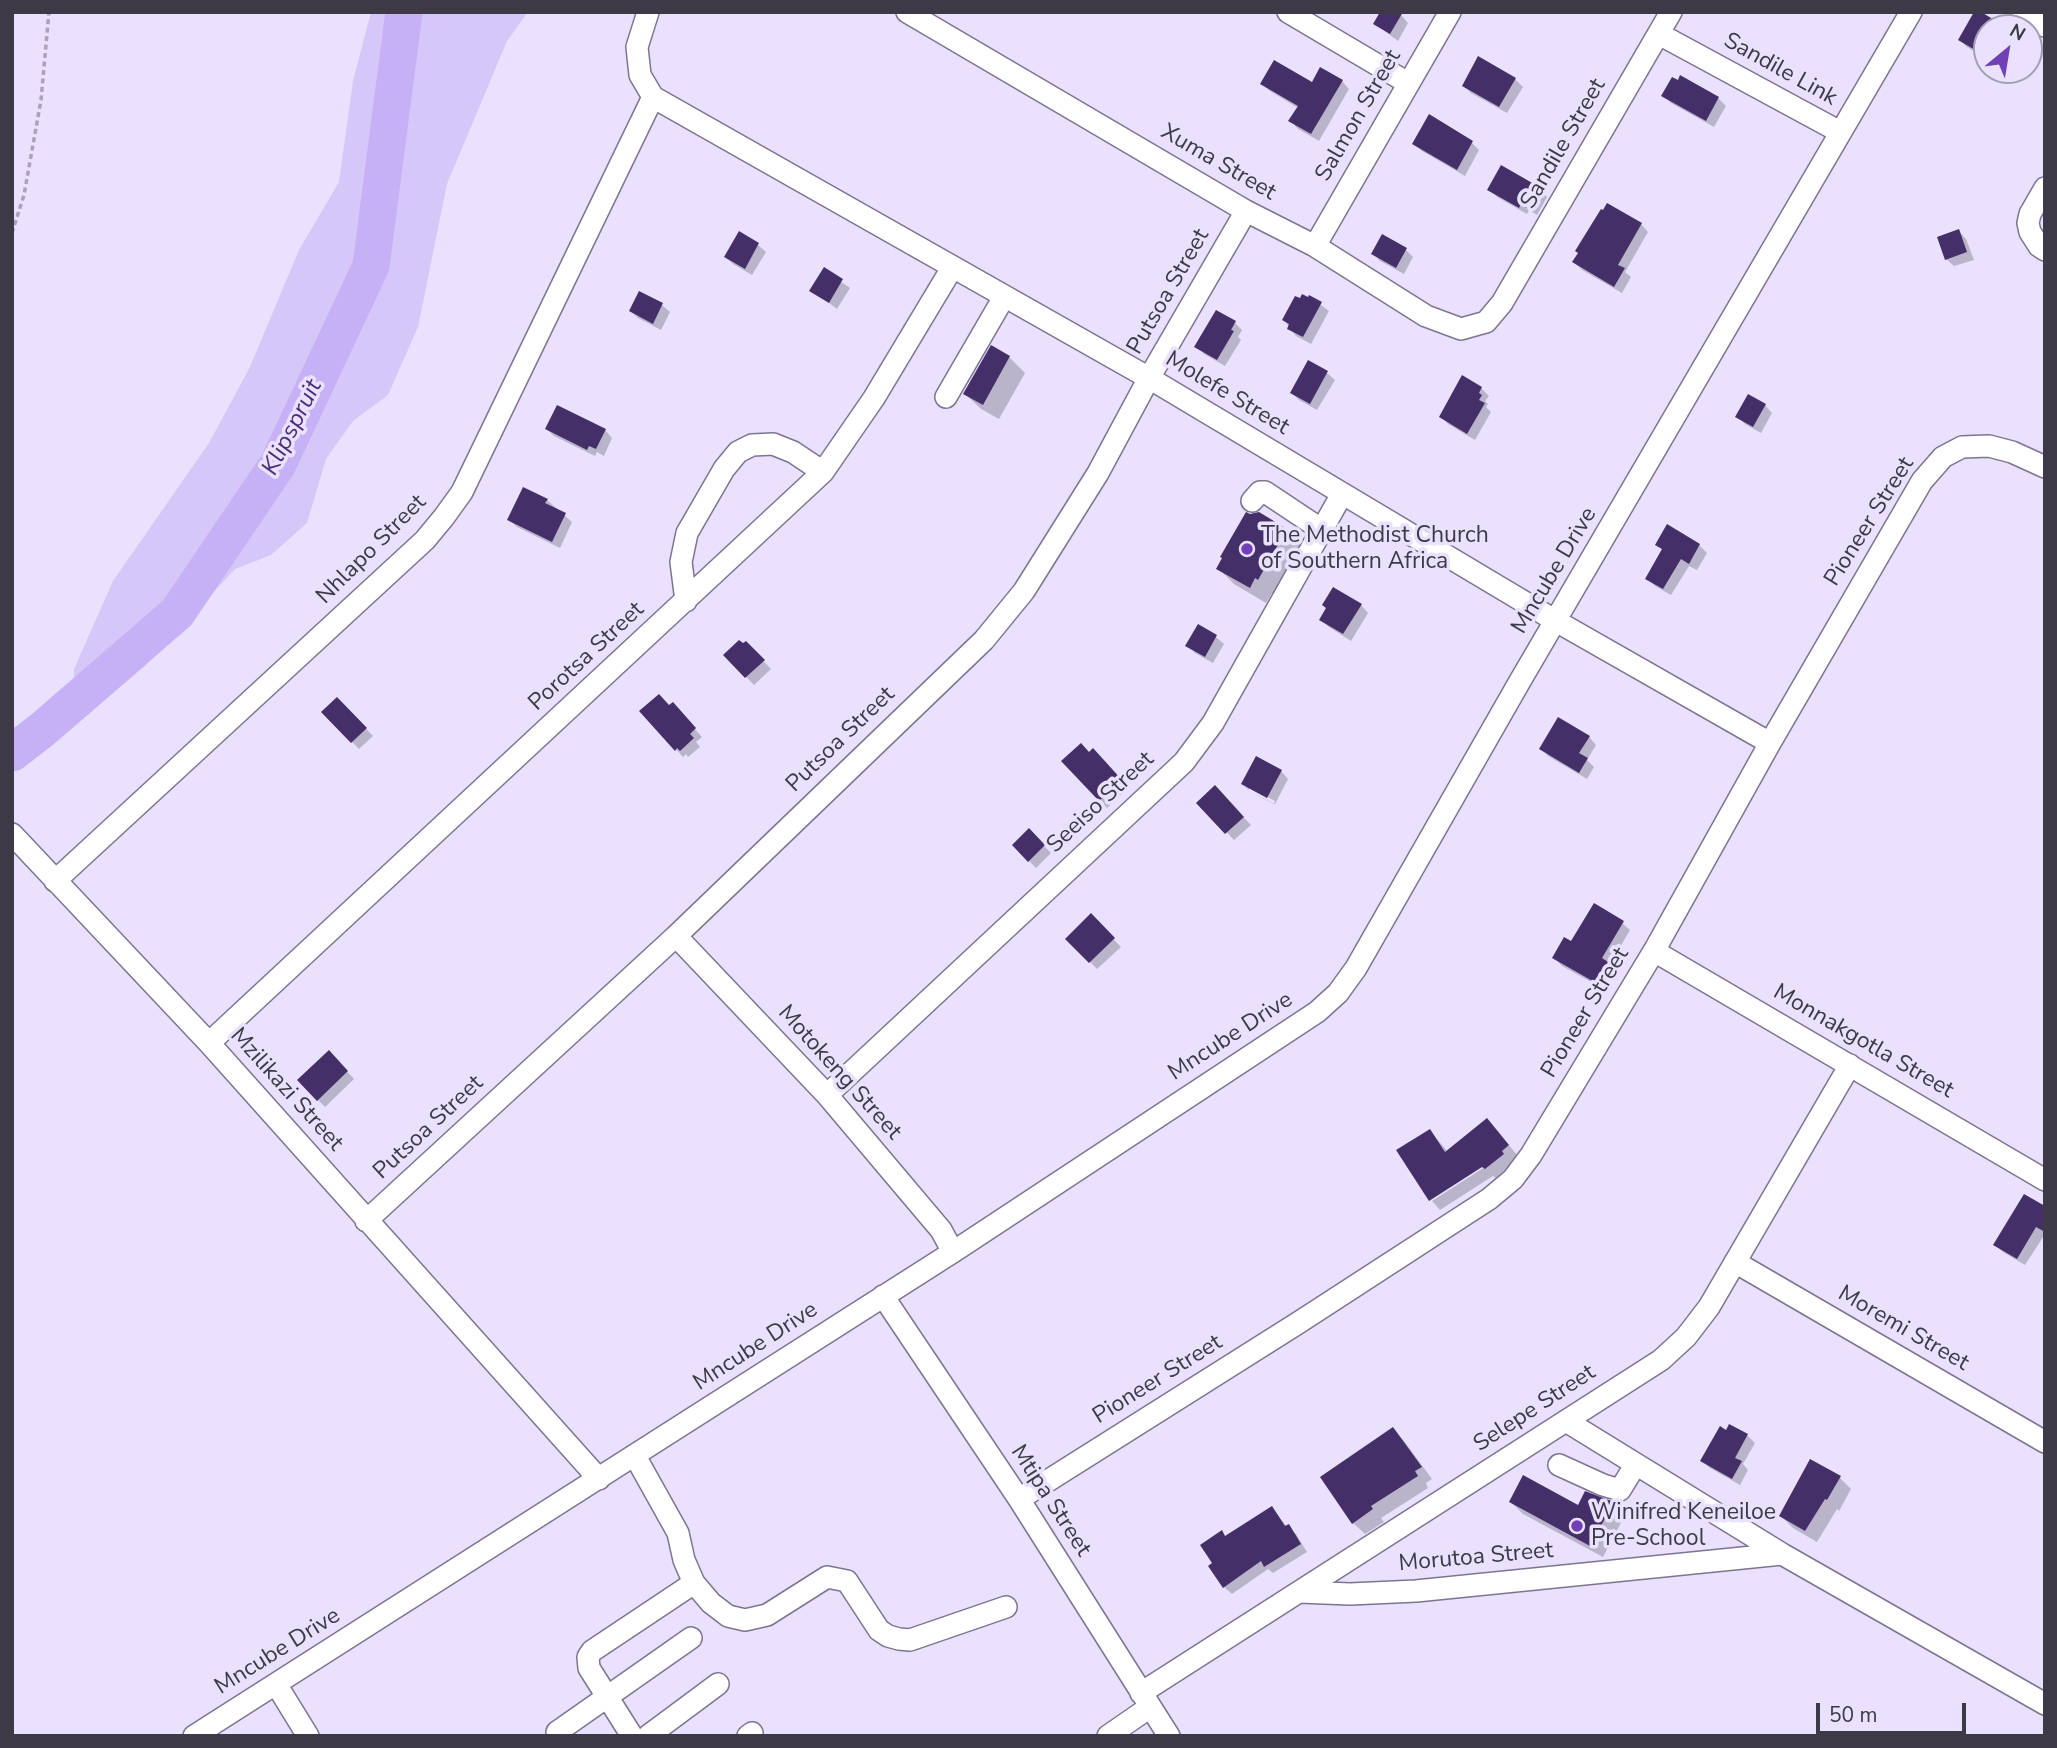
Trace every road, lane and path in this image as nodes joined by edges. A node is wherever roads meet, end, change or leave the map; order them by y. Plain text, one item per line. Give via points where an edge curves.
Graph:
1 (49, 12) edge
2 (648, 12) edge
3 (907, 12) edge
4 (1288, 12) edge
5 (1450, 12) edge
6 (1671, 12) edge
7 (1911, 12) edge
8 (2022, 12) edge
9 (2045, 26) edge
10 (1659, 33) junction
11 (1408, 83) junction
12 (653, 97) junction
13 (1840, 132) junction
14 (2045, 188) edge
15 (1247, 211) junction
16 (12, 233) edge
17 (1315, 246) junction
18 (2045, 250) edge
19 (952, 268) junction
20 (1004, 297) junction
21 (1502, 303) joint
22 (1149, 378) junction
23 (946, 397) dead end
24 (2045, 467) edge
25 (823, 472) junction
26 (1342, 494) junction
27 (1252, 501) dead end
28 (1322, 530) junction
29 (686, 601) junction
30 (1556, 621) junction
31 (1770, 743) junction
32 (12, 834) edge
33 (55, 881) junction
34 (676, 936) junction
35 (1654, 951) junction
36 (209, 1043) junction
37 (1850, 1065) junction
38 (827, 1095) junction
39 (2045, 1180) edge
40 (366, 1221) junction
41 (953, 1252) junction
42 (1735, 1262) junction
43 (883, 1296) junction
44 (1566, 1421) junction
45 (2045, 1442) edge
46 (635, 1456) junction
47 (1636, 1464) junction
48 (1559, 1465) dead end
49 (599, 1479) junction
50 (1019, 1499) junction
51 (1782, 1554) junction
52 (694, 1583) junction
53 (1299, 1592) junction
54 (1006, 1607) dead end
55 (691, 1638) dead end
56 (276, 1684) junction
57 (718, 1684) dead end
58 (607, 1696) junction
59 (1146, 1700) junction
60 (2045, 1704) edge
61 (557, 1732) dead end
62 (194, 1736) edge
63 (308, 1736) edge
64 (632, 1736) edge
65 (648, 1736) edge
66 (1108, 1736) edge
67 (1169, 1736) edge

1 - 16 path via 41,100
2 - 12 street via 638,47 640,75
3 - 15 street, Xuma Street
4 - 11 street
5 - 11 street, Salmon Street
6 - 10 street, Sandile Street
7 - 13 street, Mncube Drive
8 - 9 street
10 - 13 street, Sandile Link
10 - 21 street, Sandile Street
11 - 17 street, Salmon Street
12 - 19 street, Molefe Street
12 - 33 street, Nhlapo Street via 463,492 444,517 415,550
13 - 30 street, Mncube Drive
14 - 18 street via 2028,223
15 - 17 street, Xuma Street
15 - 22 street, Putsoa Street
17 - 21 street, Xuma Street via 1426,316 1452,327 1486,322
19 - 20 street, Molefe Street
19 - 25 street, Porotsa Street via 868,408
20 - 22 street, Molefe Street
20 - 23 street
22 - 26 street, Molefe Street
22 - 34 street, Putsoa Street via 1098,473 1024,591 984,640
24 - 31 street, Pioneer Street via 1989,446 1962,447 1943,457 1922,481
25 - 29 street, Porotsa Street
25 - 29 street via 773,444 752,444 738,452 687,533 681,562
26 - 28 street, Seeiso Street
26 - 30 street, Molefe Street
27 - 28 street via 1265,492
28 - 38 street, Seeiso Street via 1213,723 1184,762
29 - 36 street, Porotsa Street
30 - 31 street, Molefe Street
30 - 41 street, Mncube Drive via 1338,993 1317,1012
31 - 35 street, Pioneer Street
32 - 33 street, Mzilikazi Street
33 - 36 street, Mzilikazi Street
34 - 38 street, Motokeng Street
34 - 40 street, Putsoa Street
35 - 37 street, Monnakgotla Street
35 - 50 street, Pioneer Street via 1513,1179 1298,1323
36 - 40 street, Mzilikazi Street
37 - 39 street, Monnakgotla Street
37 - 42 street, Selepe Street
38 - 41 street, Motokeng Street via 941,1230
40 - 49 street, Mzilikazi Street
41 - 43 street, Mncube Drive
42 - 44 street, Selepe Street via 1686,1337 1661,1360
42 - 45 street, Moremi Street
43 - 46 street, Mncube Drive
43 - 50 street, Mtipa Street
44 - 47 street
44 - 53 street, Selepe Street
46 - 49 street, Mncube Drive
46 - 52 street via 678,1534
47 - 48 street via 1620,1490
47 - 51 street
49 - 56 street, Mncube Drive
50 - 59 street, Mtipa Street
51 - 53 street, Morutoa Street via 1416,1591
51 - 60 street
52 - 54 street via 728,1616 745,1620 766,1615 821,1579 837,1578 855,1590 879,1630 910,1640
52 - 58 street via 589,1654 587,1663
53 - 59 street, Selepe Street
55 - 58 street
56 - 62 street, Mncube Drive
56 - 63 street
57 - 65 street
58 - 61 street
58 - 64 street
59 - 66 street, Selepe Street
59 - 67 street, Mtipa Street

